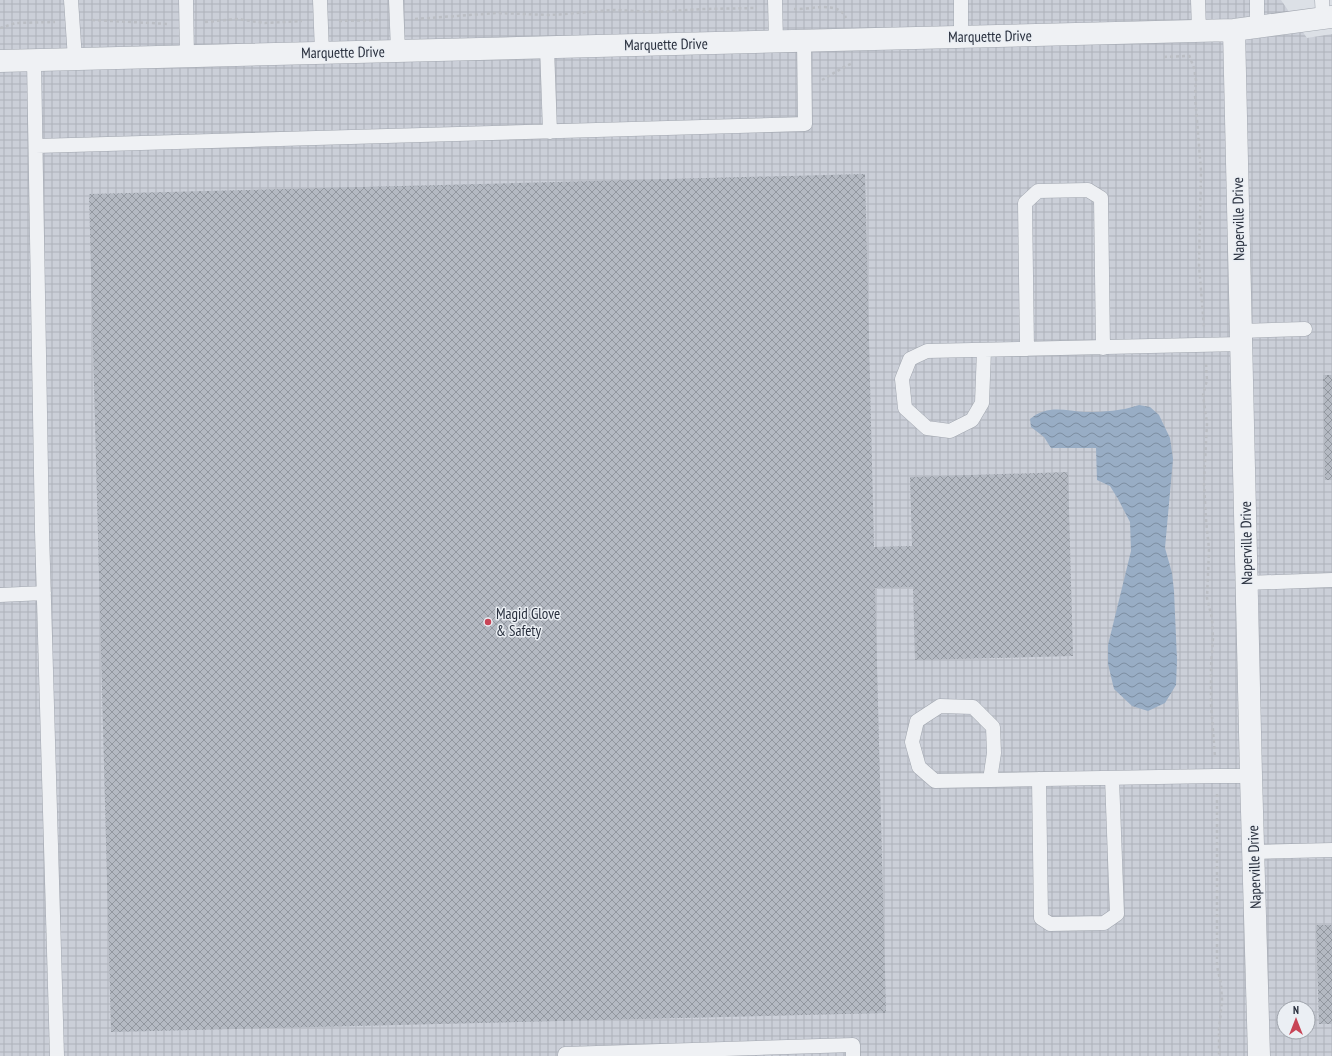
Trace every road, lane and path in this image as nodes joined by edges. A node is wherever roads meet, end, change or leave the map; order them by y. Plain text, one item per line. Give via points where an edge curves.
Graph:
1 (72, 0) edge
2 (186, 0) edge
3 (320, 0) edge
4 (396, 0) edge
5 (961, 0) edge
6 (1198, 0) edge
7 (1257, 0) edge
8 (775, 4) edge
9 (1326, 12) edge
10 (397, 20) junction
11 (73, 21) junction
12 (321, 21) junction
13 (186, 23) junction
14 (1257, 27) junction
15 (0, 28) edge
16 (1234, 30) junction
17 (1199, 31) junction
18 (961, 37) junction
19 (853, 39) junction
20 (776, 41) junction
21 (804, 41) junction
22 (547, 47) junction
23 (398, 51) junction
24 (322, 53) junction
25 (187, 56) junction
26 (1189, 56) dead end
27 (75, 59) junction
28 (34, 60) junction
29 (0, 61) edge
30 (550, 132) junction
31 (36, 146) junction
32 (1305, 329) dead end
33 (1241, 338) junction
34 (1205, 345) junction
35 (1103, 348) junction
36 (1027, 349) junction
37 (984, 350) junction
38 (1332, 580) edge
39 (1246, 583) junction
40 (44, 593) junction
41 (0, 595) edge
42 (1216, 776) junction
43 (1251, 776) junction
44 (1112, 778) junction
45 (1039, 779) junction
46 (990, 780) junction
47 (1332, 850) edge
48 (1253, 852) junction
49 (565, 1055) edge
50 (57, 1056) edge
51 (853, 1056) edge
52 (1219, 1056) edge
53 (1259, 1056) edge

1 - 11 lane
2 - 13 lane
3 - 12 lane
4 - 10 lane
5 - 18 lane
6 - 17 lane
7 - 14 lane
8 - 10 path via 658,12 614,10 550,15 497,13
8 - 19 path via 799,10 823,4 833,5 845,14
8 - 20 lane
9 - 14 street, Marquette Drive
10 - 12 path
10 - 23 lane
11 - 13 path
11 - 15 path via 16,23
11 - 27 lane
12 - 13 path via 265,23 237,18
12 - 24 lane
13 - 25 lane
14 - 16 street, Marquette Drive
16 - 17 street, Marquette Drive
16 - 33 street, Naperville Drive
17 - 18 street, Marquette Drive
18 - 19 street, Marquette Drive
19 - 21 street, Marquette Drive
20 - 21 street, Marquette Drive
20 - 22 street, Marquette Drive
21 - 30 lane via 805,124
22 - 23 street, Marquette Drive
22 - 30 lane
23 - 24 street, Marquette Drive
24 - 25 street, Marquette Drive
25 - 27 street, Marquette Drive
26 - 34 path via 1196,80 1200,171 1199,265
27 - 28 street, Marquette Drive
28 - 29 street, Marquette Drive
28 - 31 lane
30 - 31 lane
31 - 40 lane
32 - 33 lane
33 - 34 lane
33 - 39 street, Naperville Drive
34 - 35 lane
34 - 42 path via 1207,380 1203,394 1207,423 1204,482 1210,549 1207,598 1212,618 1211,704
35 - 36 lane
35 - 36 lane via 1101,198 1088,190 1081,190 1038,191 1025,203
36 - 37 lane
37 - 37 lane via 927,351 910,359 902,379 905,408 927,428 950,431 972,420 982,403
38 - 39 lane
39 - 43 street, Naperville Drive
40 - 41 lane
40 - 50 lane
42 - 43 lane
42 - 44 lane
42 - 52 path via 1217,966 1222,1000
43 - 48 street, Naperville Drive
44 - 45 lane
44 - 45 lane via 1117,914 1104,923 1050,924 1041,918
45 - 46 lane
46 - 46 lane via 935,781 924,772 919,767 912,742 917,720 940,706 973,707 993,727 994,753
47 - 48 lane
48 - 53 street, Naperville Drive
49 - 51 lane via 853,1045

